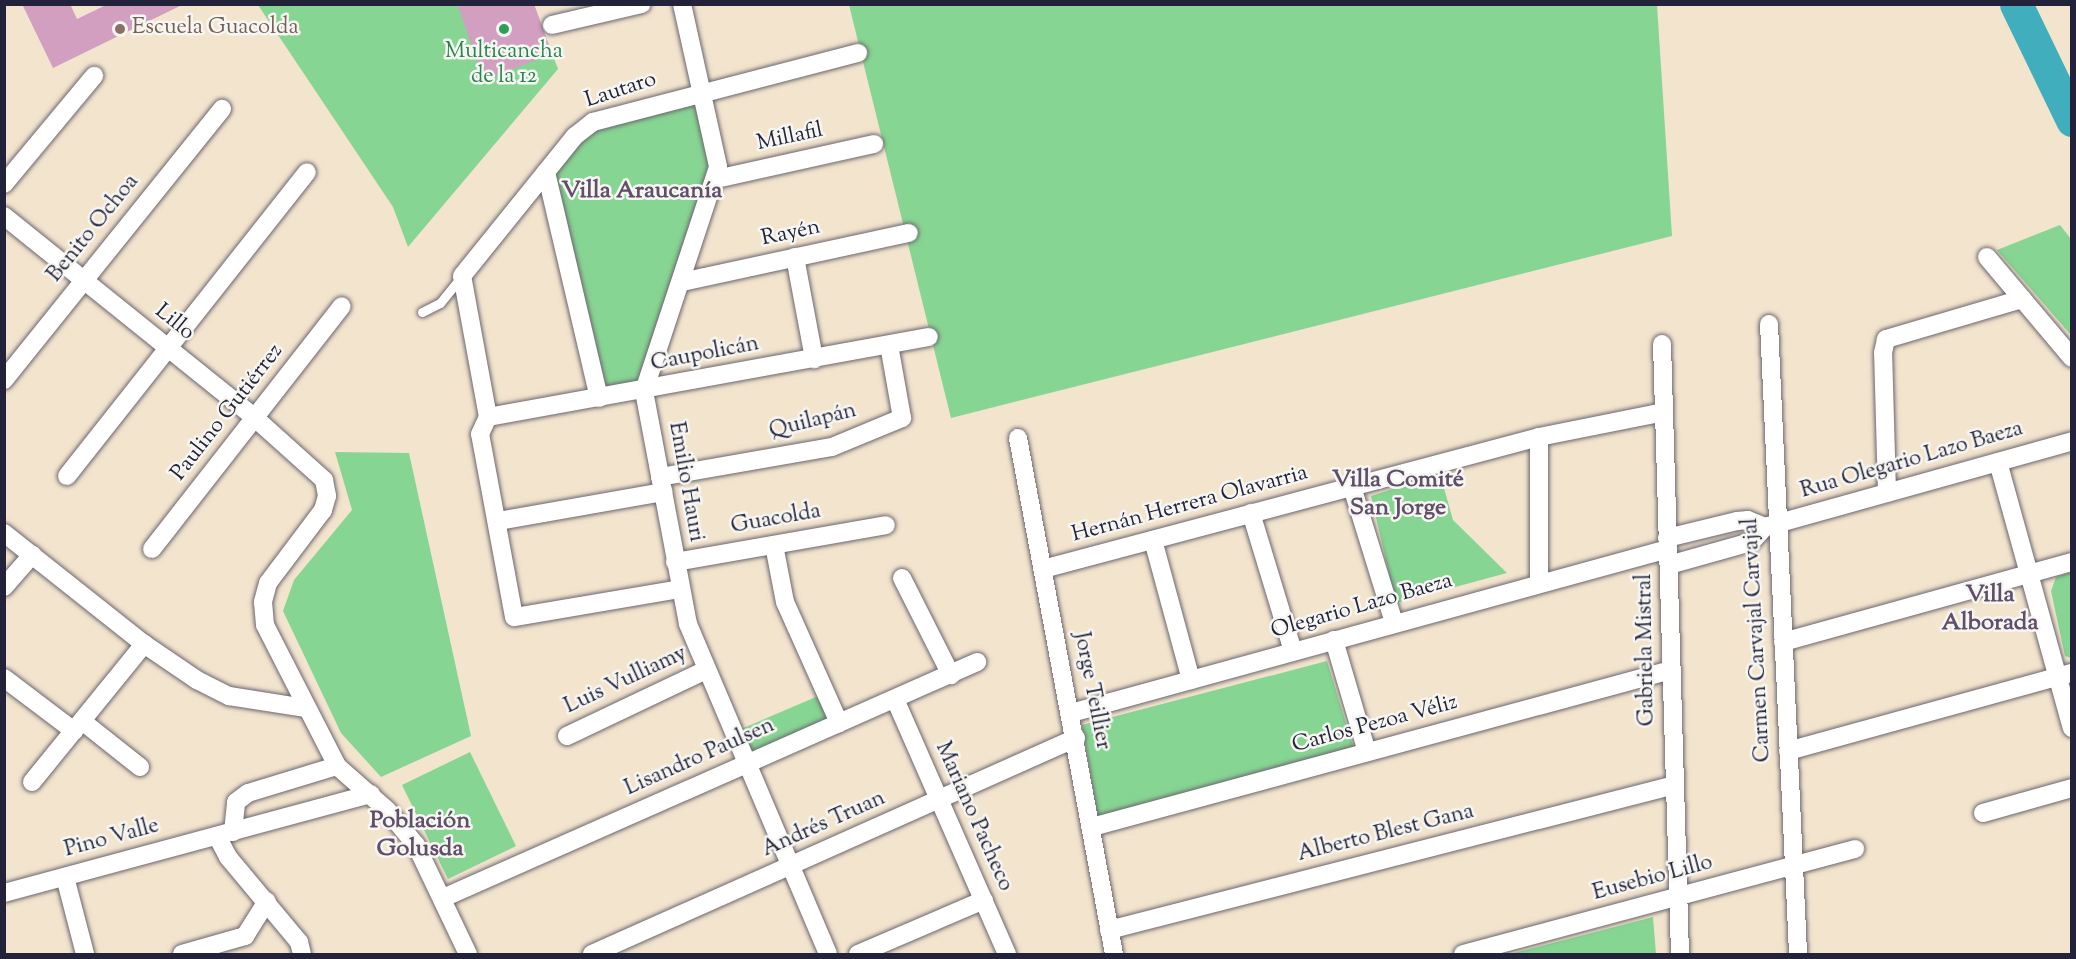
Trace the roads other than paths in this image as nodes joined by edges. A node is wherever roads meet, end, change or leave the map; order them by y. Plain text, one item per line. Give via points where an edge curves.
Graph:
1 (642, 4) edge
2 (682, 4) edge
3 (552, 25) dead end
4 (858, 53) dead end
5 (94, 76) dead end
6 (703, 91) junction
7 (222, 109) dead end
8 (874, 144) dead end
9 (307, 172) dead end
10 (546, 172) junction
11 (716, 179) junction
12 (4, 184) edge
13 (4, 216) edge
14 (909, 233) dead end
15 (795, 257) junction
16 (1987, 257) dead end
17 (462, 276) junction
18 (84, 280) junction
19 (682, 282) junction
20 (2022, 299) junction
21 (342, 306) dead end
22 (422, 312) dead end
23 (1768, 324) dead end
24 (930, 337) dead end
25 (1662, 344) dead end
26 (888, 345) junction
27 (168, 348) junction
28 (2072, 358) edge
29 (814, 359) junction
30 (4, 380) edge
31 (644, 391) junction
32 (599, 398) junction
33 (1664, 412) junction
34 (488, 417) junction
35 (255, 418) junction
36 (1539, 437) junction
37 (1018, 438) dead end
38 (2072, 441) edge
39 (1998, 462) junction
40 (67, 476) dead end
41 (661, 485) junction
42 (1352, 487) junction
43 (1887, 493) junction
44 (1251, 513) junction
45 (498, 521) junction
46 (886, 525) dead end
47 (1771, 526) junction
48 (4, 533) edge
49 (1153, 540) junction
50 (774, 545) junction
51 (152, 549) dead end
52 (1668, 551) junction
53 (32, 555) junction
54 (675, 562) junction
55 (2072, 562) edge
56 (1043, 569) junction
57 (2029, 574) junction
58 (902, 578) dead end
59 (1539, 583) junction
60 (4, 587) edge
61 (680, 589) junction
62 (1394, 623) junction
63 (1335, 640) junction
64 (1783, 642) junction
65 (144, 645) junction
66 (1293, 651) junction
67 (977, 662) dead end
68 (706, 670) junction
69 (1671, 670) junction
70 (951, 675) junction
71 (2065, 675) edge
72 (4, 678) edge
73 (1191, 680) junction
74 (895, 699) junction
75 (306, 708) junction
76 (1071, 713) junction
77 (839, 723) junction
78 (78, 726) junction
79 (2072, 728) edge
80 (567, 736) dead end
81 (1076, 738) junction
82 (1788, 751) junction
83 (1368, 752) junction
84 (748, 764) junction
85 (140, 766) dead end
86 (338, 766) junction
87 (32, 782) dead end
88 (1675, 785) junction
89 (2072, 788) edge
90 (371, 794) junction
91 (940, 799) junction
92 (1983, 813) dead end
93 (1092, 827) junction
94 (225, 834) junction
95 (1855, 849) dead end
96 (790, 866) junction
97 (1793, 866) junction
98 (65, 876) junction
99 (4, 893) edge
100 (443, 898) junction
101 (1678, 898) junction
102 (984, 900) junction
103 (267, 901) junction
104 (1109, 930) junction
105 (85, 954) edge
106 (182, 954) edge
107 (302, 954) edge
108 (468, 954) edge
109 (592, 954) edge
110 (828, 954) edge
111 (858, 954) edge
112 (1007, 954) edge
113 (1114, 954) edge
114 (1464, 954) edge
115 (1680, 954) edge
116 (1798, 954) edge

1 - 3 street
2 - 6 street, Emilio Hauri
4 - 6 street, Lautaro
5 - 12 street
6 - 10 street, Lautaro via 592,122
6 - 11 street, Emilio Hauri via 718,156
7 - 18 street, Benito Ochoa
8 - 11 street, Millafil
9 - 27 street
10 - 17 street, Lautaro
10 - 32 street
11 - 19 street, Emilio Hauri
13 - 18 street, Lillo
14 - 15 street, Rayén
15 - 19 street, Rayén
15 - 29 street
16 - 20 street
17 - 22 lane, Lautaro via 440,303
17 - 34 street
18 - 27 street, Lillo
18 - 30 street, Benito Ochoa
19 - 31 street, Emilio Hauri
20 - 28 street
20 - 43 street via 1886,339 1883,353
21 - 35 street, Paulino Gutiérrez
23 - 47 street, Carmen Carvajal Carvajal
24 - 26 street, Caupolicán
25 - 33 street, Gabriela Mistral
26 - 29 street, Caupolicán
26 - 41 street, Quilapán via 902,418 832,447
27 - 35 street, Lillo
27 - 40 street
29 - 31 street, Caupolicán
31 - 32 street, Caupolicán
31 - 41 street, Emilio Hauri
32 - 34 street, Caupolicán
33 - 36 street, Hernán Herrera Olavarria
33 - 52 street, Gabriela Mistral
34 - 45 street via 480,434
35 - 51 street, Paulino Gutiérrez
35 - 75 street, Lillo via 313,468 327,488 324,510 273,575 263,602 265,625
36 - 42 street, Hernán Herrera Olavarria
36 - 59 street
37 - 56 street, Jorge Teillier
38 - 39 street, Rua Olegario Lazo Baeza
39 - 43 street, Rua Olegario Lazo Baeza
39 - 57 street
41 - 45 street, Quilapán
41 - 54 street, Emilio Hauri
42 - 44 street, Hernán Herrera Olavarria
42 - 62 street
43 - 47 street, Rua Olegario Lazo Baeza
44 - 49 street, Hernán Herrera Olavarria
44 - 66 street
45 - 61 street via 514,618
46 - 50 street, Guacolda
47 - 52 street, Rua Olegario Lazo Baeza via 1751,542
47 - 52 street, Rua Olegario Lazo Baeza via 1737,521
47 - 64 street, Carmen Carvajal Carvajal
48 - 53 street
49 - 56 street, Hernán Herrera Olavarria
49 - 73 street
50 - 54 street, Guacolda
50 - 77 street via 785,602
52 - 59 street, Olegario Lazo Baeza
52 - 69 street, Gabriela Mistral
53 - 60 street
53 - 65 street
54 - 61 street, Emilio Hauri
55 - 57 street
56 - 76 street, Jorge Teillier
57 - 64 street
57 - 71 street
58 - 70 street
59 - 62 street, Olegario Lazo Baeza
61 - 68 street, Emilio Hauri via 688,624
62 - 63 street, Olegario Lazo Baeza
63 - 66 street, Olegario Lazo Baeza
63 - 83 street
64 - 82 street, Carmen Carvajal Carvajal
65 - 75 street via 229,696
65 - 78 street
66 - 73 street, Olegario Lazo Baeza
67 - 70 street, Lisandro Paulsen
68 - 80 street, Luis Vulliamy
68 - 84 street, Emilio Hauri
69 - 83 street, Carlos Pezoa Véliz
69 - 88 street, Gabriela Mistral
70 - 74 street, Lisandro Paulsen
71 - 79 street
71 - 82 street
72 - 78 street
73 - 76 street, Olegario Lazo Baeza
74 - 77 street, Lisandro Paulsen
74 - 91 street, Mariano Pacheco
75 - 86 street
76 - 81 street, Jorge Teillier
77 - 84 street, Lisandro Paulsen
78 - 85 street
78 - 87 street
81 - 91 street, Andrés Truan
81 - 93 street, Jorge Teillier
82 - 97 street, Carmen Carvajal Carvajal
83 - 93 street, Carlos Pezoa Véliz
84 - 96 street, Emilio Hauri
84 - 100 street, Lisandro Paulsen
86 - 90 street
86 - 94 street via 248,793 236,802
88 - 101 street, Gabriela Mistral
88 - 104 street, Alberto Blest Gana
89 - 92 street
90 - 94 street, Pino Valle
90 - 100 street via 416,845
91 - 96 street, Andrés Truan
91 - 102 street, Mariano Pacheco
93 - 104 street, Jorge Teillier
94 - 98 street, Pino Valle
94 - 103 street via 228,857
95 - 97 street, Eusebio Lillo
96 - 109 street, Andrés Truan
96 - 110 street, Emilio Hauri
97 - 101 street, Eusebio Lillo
97 - 116 street, Carmen Carvajal Carvajal
98 - 99 street, Pino Valle
98 - 105 street
100 - 108 street
101 - 114 street, Eusebio Lillo
101 - 115 street, Gabriela Mistral
102 - 111 street
102 - 112 street, Mariano Pacheco
103 - 106 street via 245,936
103 - 107 street via 299,942
104 - 113 street, Jorge Teillier

